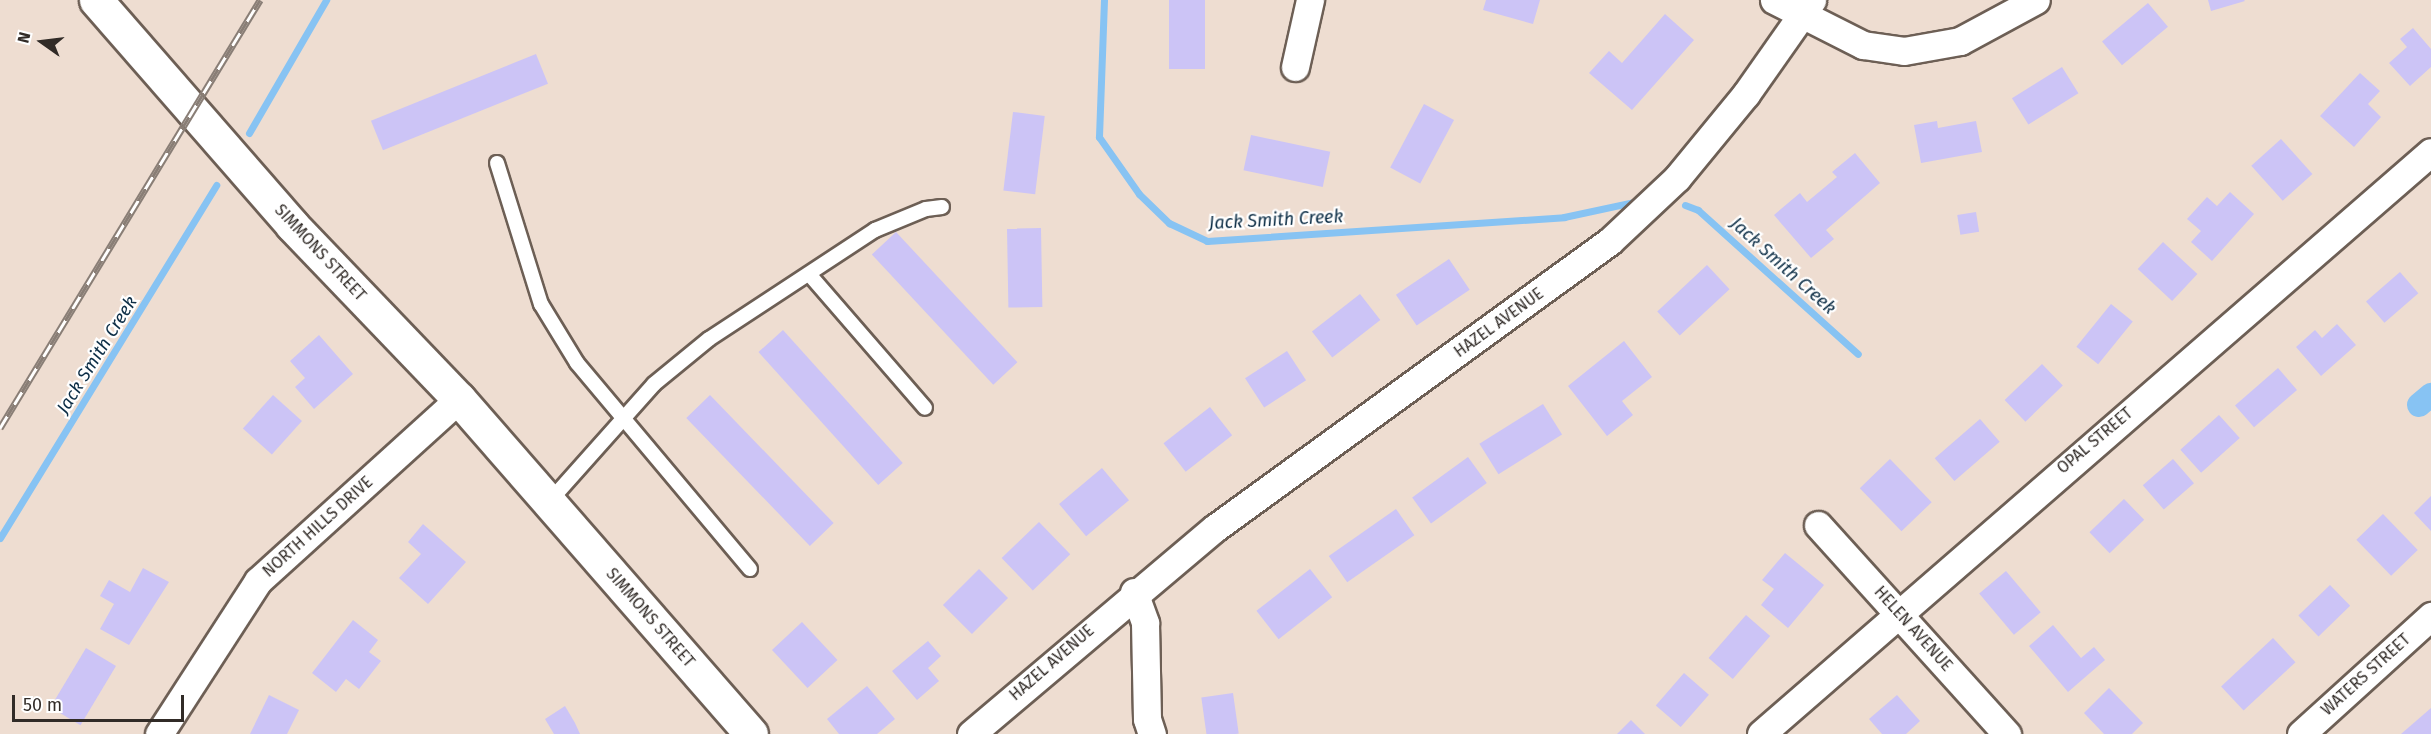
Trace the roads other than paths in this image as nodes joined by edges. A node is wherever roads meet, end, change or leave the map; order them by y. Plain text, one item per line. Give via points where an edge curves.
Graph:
1 (96, 0) edge
2 (1310, 0) edge
3 (1774, 0) edge
4 (2036, 0) edge
5 (1807, 7) edge
6 (1295, 67) dead end
7 (2431, 152) edge
8 (497, 164) dead end
9 (942, 207) dead end
10 (809, 274) junction
11 (459, 399) junction
12 (925, 408) dead end
13 (624, 417) junction
14 (549, 502) junction
15 (1818, 525) dead end
16 (750, 569) dead end
17 (1134, 592) junction
18 (1898, 613) junction
19 (2431, 616) edge
20 (159, 734) edge
21 (751, 734) edge
22 (971, 734) edge
23 (1152, 734) edge
24 (1761, 734) edge
25 (2007, 734) edge
26 (2301, 734) edge

1 - 11 street, SIMMONS STREET via 292,225
2 - 6 street
3 - 5 street
4 - 5 street via 1960,41 1904,51 1863,45
5 - 17 street, HAZEL AVENUE via 1746,94 1677,178 1610,241 1215,528
7 - 18 street, OPAL STREET
8 - 13 lane via 541,304 577,363
9 - 10 lane via 875,230
10 - 12 lane
10 - 13 lane via 709,339 654,384
11 - 14 street, SIMMONS STREET
11 - 20 street, NORTH HILLS DRIVE via 258,581
13 - 14 lane
13 - 16 lane
14 - 21 street, SIMMONS STREET
15 - 18 street, HELEN AVENUE
17 - 22 street, HAZEL AVENUE
17 - 23 street via 1145,623 1147,719
18 - 24 street, OPAL STREET
18 - 25 street, HELEN AVENUE
19 - 26 street, WATERS STREET

